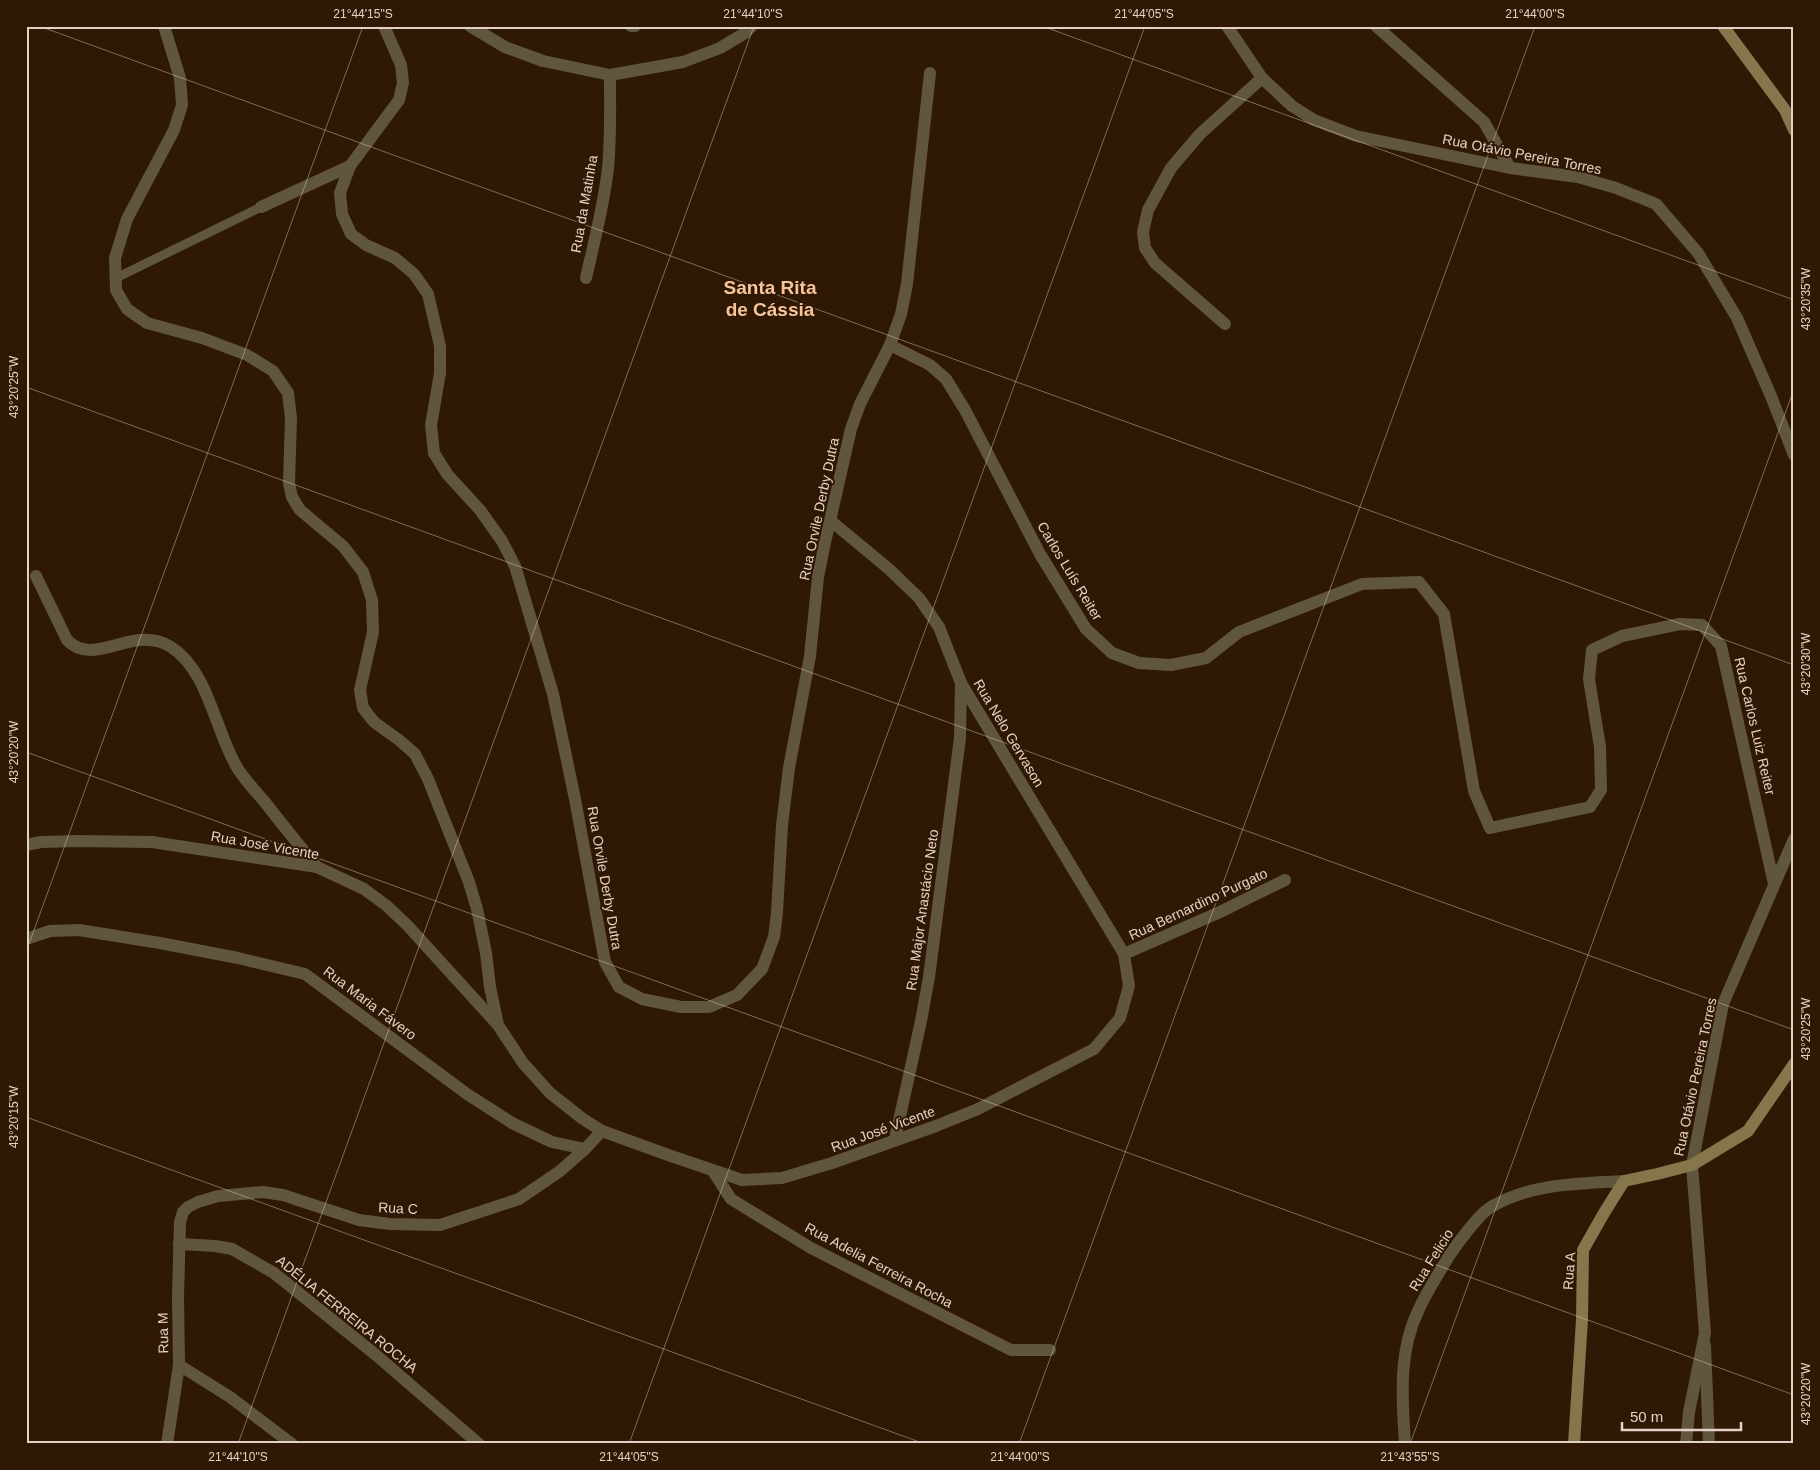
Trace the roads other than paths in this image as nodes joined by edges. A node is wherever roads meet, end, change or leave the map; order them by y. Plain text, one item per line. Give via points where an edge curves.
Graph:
1 (164, 26) edge
2 (470, 26) edge
3 (631, 26) edge
4 (635, 26) edge
5 (752, 26) edge
6 (1227, 26) edge
7 (1376, 26) edge
8 (1723, 26) edge
9 (384, 29) edge
10 (930, 73) dead end
11 (610, 75) junction
12 (1262, 78) junction
13 (1794, 130) edge
14 (350, 166) junction
15 (1510, 168) junction
16 (261, 207) joint
17 (116, 278) junction
18 (586, 278) dead end
19 (1224, 324) dead end
20 (890, 345) junction
21 (1794, 455) edge
22 (831, 521) junction
23 (36, 576) dead end
24 (1451, 655) joint
25 (961, 683) junction
26 (1794, 840) edge
27 (26, 845) edge
28 (317, 867) junction
29 (1285, 880) dead end
30 (1774, 884) junction
31 (26, 939) edge
32 (1124, 954) junction
33 (1128, 986) joint
34 (498, 1025) junction
35 (1794, 1064) edge
36 (602, 1131) junction
37 (895, 1139) junction
38 (585, 1149) junction
39 (1692, 1165) junction
40 (713, 1171) junction
41 (1624, 1181) junction
42 (180, 1222) joint
43 (179, 1244) junction
44 (1705, 1333) junction
45 (1050, 1350) dead end
46 (179, 1365) junction
47 (167, 1444) edge
48 (292, 1444) edge
49 (479, 1444) edge
50 (1405, 1444) edge
51 (1574, 1444) edge
52 (1686, 1444) edge
53 (1708, 1444) edge

1 - 17 street via 180,78 182,106 174,130 126,219 115,258
2 - 11 street via 505,47 543,61
3 - 4 street
5 - 11 street via 720,48 683,62
6 - 12 street, Rua Otávio Pereira Torres
7 - 15 street via 1484,122
8 - 13 main road via 1785,110
9 - 14 street, Rua Orvile Derby Dutra via 401,65 403,83 399,100
10 - 20 street, Rua Orvile Derby Dutra via 907,284
11 - 18 street, Rua da Matinha via 608,169
12 - 15 street, Rua Otávio Pereira Torres via 1292,106 1314,120 1356,136
12 - 19 street via 1200,134 1171,168 1148,210 1143,232 1145,248 1155,263
14 - 16 street
14 - 22 street, Rua Orvile Derby Dutra via 340,193 342,214 351,234 395,258 414,274 428,294 440,346 440,373 430,425 434,453 447,474 480,510 515,566 553,694 604,962 619,987 642,999 681,1007 709,1007 737,995 762,969 774,937 778,913 782,825 789,768 810,656 820,569
15 - 21 street, Rua Otávio Pereira Torres via 1578,177 1656,204 1698,253 1737,318
16 - 17 lane
17 - 34 street via 116,290 127,309 147,323 247,355 273,371 288,392 292,418 289,483 292,497 300,510 343,546 363,572 372,600 373,632 360,690 363,708 374,722 415,754 428,779 477,909
20 - 22 street, Rua Orvile Derby Dutra via 851,430
20 - 24 street, Carlos Luís Reiter via 930,365 946,379 1045,563 1086,629 1112,653 1139,663 1171,665 1206,658 1239,632 1362,584 1420,582 1444,614
22 - 25 street, Rua Nelo Gervason via 919,598 938,627
23 - 28 street via 67,640 74,647 94,651 131,641 153,640 170,647 187,661 203,687 227,750 239,771
24 - 30 street, Rua Carlos Luiz Reiter via 1474,791 1490,828 1590,807 1601,790 1600,747 1589,679 1592,650 1622,636 1680,624 1702,625 1721,646
25 - 32 street, Rua Nelo Gervason
25 - 37 street, Rua Major Anastácio Neto via 960,738 929,977
26 - 30 street, Rua Otávio Pereira Torres
27 - 28 street, Rua José Vicente via 77,841 152,842
28 - 34 street, Rua José Vicente via 388,906
29 - 32 street, Rua Bernardino Purgato
30 - 39 street, Rua Otávio Pereira Torres via 1723,1004
31 - 38 street, Rua Maria Fávero via 50,931 79,930 219,954 305,974 505,1118 552,1142
32 - 33 street, Rua Nelo Gervason
33 - 37 street, Rua José Vicente via 1120,1018 1094,1049 978,1108
34 - 36 street, Rua José Vicente via 550,1093
35 - 39 main road via 1748,1131
36 - 38 street, Rua C
36 - 40 street, Rua José Vicente
37 - 40 street, Rua José Vicente via 782,1178 742,1180
38 - 42 street, Rua C via 519,1199 440,1225 359,1220 283,1194 263,1192 218,1196 198,1202 183,1212
39 - 41 main road
39 - 44 street, Rua Otávio Pereira Torres
40 - 45 street, Rua Adelia Ferreira Rocha via 731,1199 812,1248 1012,1350
41 - 50 street, Rua Felicio via 1558,1185 1524,1191 1489,1208 1459,1241 1418,1310 1409,1335 1403,1370
41 - 51 main road, Rua A via 1584,1250
42 - 43 street, Rua M
43 - 46 street, Rua M
43 - 49 street, ADÉLIA FERREIRA ROCHA via 232,1250 274,1273
44 - 52 street
44 - 53 street
46 - 47 street, Rua M
46 - 48 street via 230,1397

